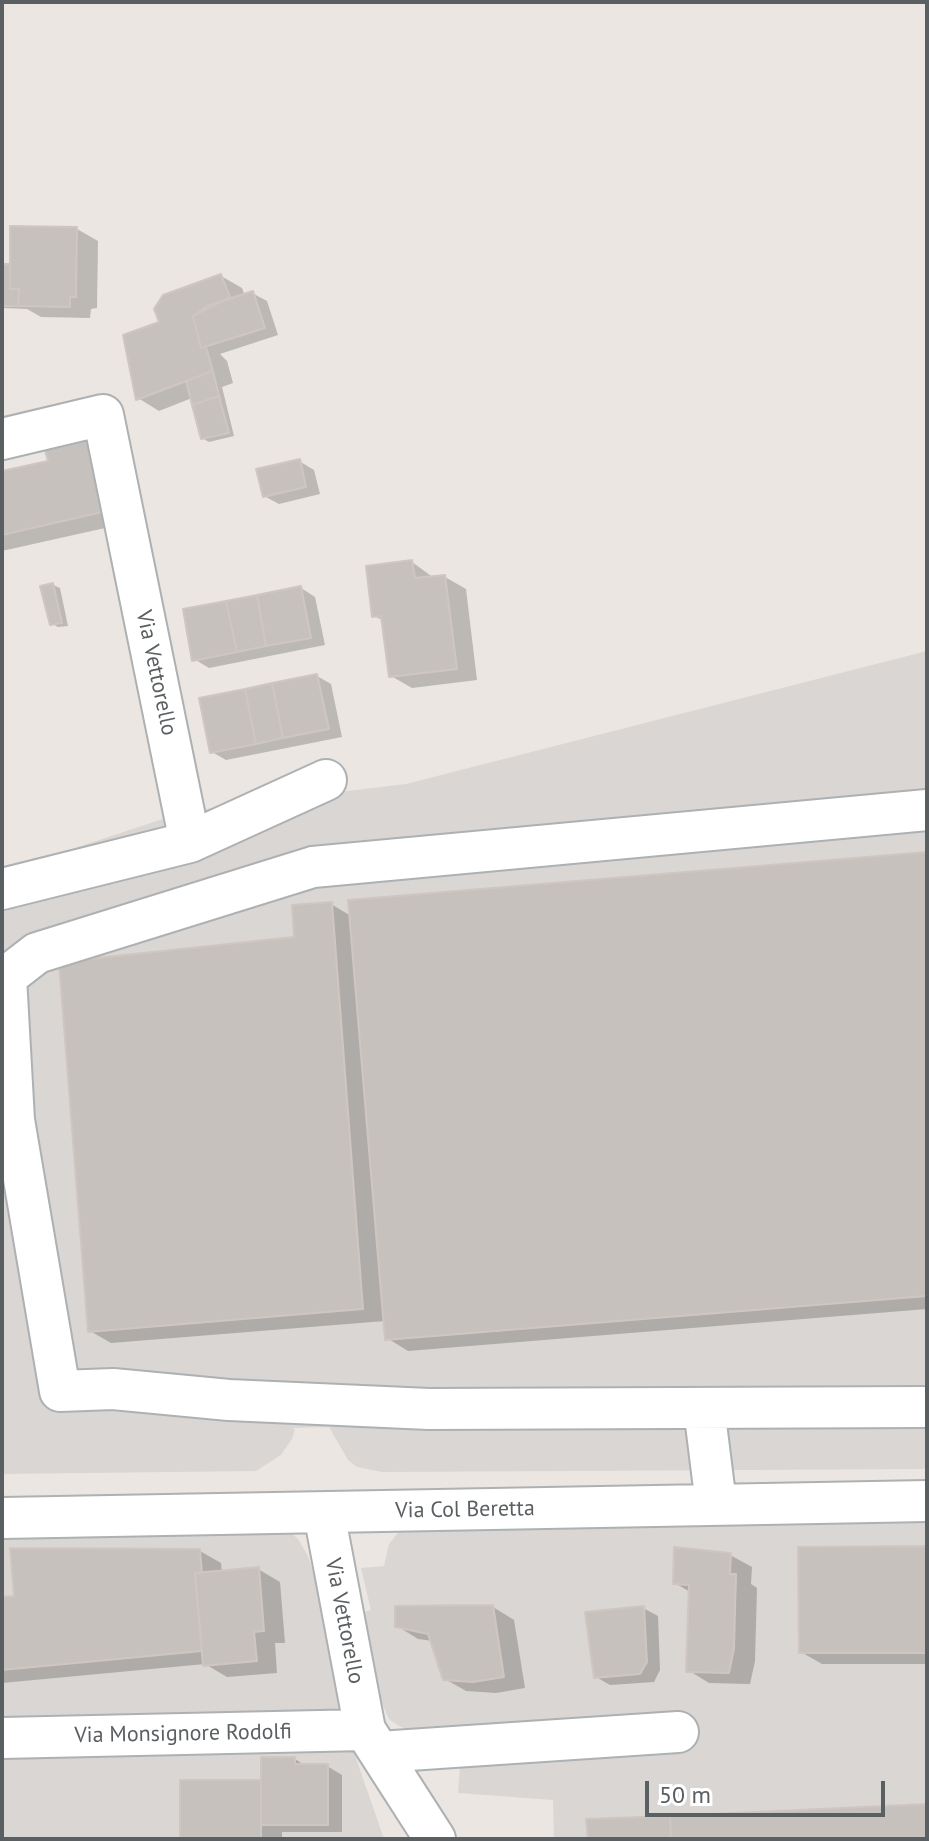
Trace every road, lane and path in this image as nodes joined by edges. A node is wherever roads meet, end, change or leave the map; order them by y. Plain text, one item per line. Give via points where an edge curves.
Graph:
1 (2, 439) edge
2 (326, 780) dead end
3 (927, 810) edge
4 (190, 842) junction
5 (2, 889) edge
6 (927, 1407) edge
7 (704, 1408) junction
8 (927, 1501) edge
9 (716, 1504) junction
10 (324, 1513) junction
11 (2, 1518) edge
12 (678, 1732) dead end
13 (2, 1738) edge
14 (372, 1741) junction
15 (435, 1839) edge

1 - 4 street, Via Vettorello via 103,415
2 - 4 street
3 - 7 street via 313,867 37,953 6,977 14,1120 60,1391 113,1389 429,1409
4 - 5 street
6 - 7 street
7 - 9 street
8 - 9 street, Via Col Beretta
9 - 10 street, Via Col Beretta
10 - 11 street, Via Col Beretta
10 - 14 street, Via Vettorello
12 - 14 street, Via Monsignore Rodolfi
13 - 14 street, Via Monsignore Rodolfi
14 - 15 street

